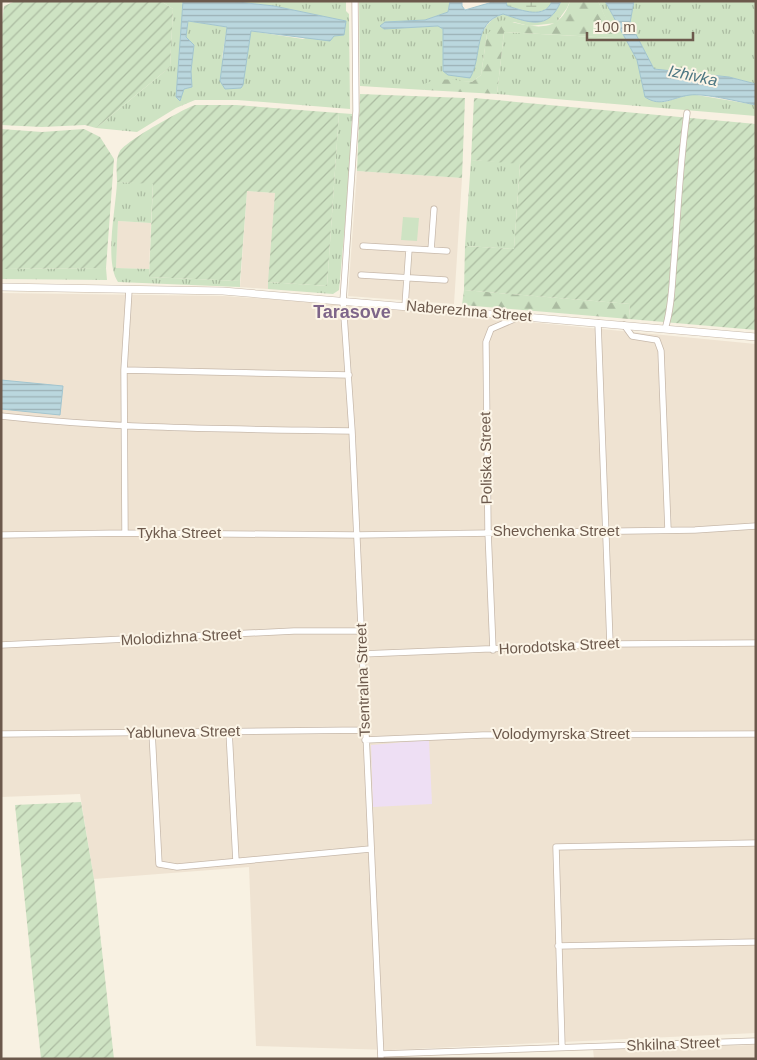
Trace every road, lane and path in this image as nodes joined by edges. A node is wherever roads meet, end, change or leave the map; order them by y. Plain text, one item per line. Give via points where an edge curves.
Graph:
1 (355, 1) edge
2 (687, 113) dead end
3 (434, 209) dead end
4 (363, 246) dead end
5 (409, 249) junction
6 (431, 250) junction
7 (447, 251) dead end
8 (361, 276) dead end
9 (407, 278) junction
10 (445, 280) dead end
11 (1, 286) edge
12 (128, 290) junction
13 (343, 301) junction
14 (405, 306) junction
15 (521, 316) junction
16 (598, 323) junction
17 (624, 325) junction
18 (666, 329) junction
19 (756, 337) edge
20 (124, 370) junction
21 (349, 375) junction
22 (1, 416) edge
23 (124, 426) junction
24 (352, 431) junction
25 (756, 526) edge
26 (668, 530) junction
27 (488, 531) junction
28 (607, 531) junction
29 (125, 533) junction
30 (356, 534) junction
31 (1, 535) edge
32 (361, 631) junction
33 (756, 643) edge
34 (610, 644) junction
35 (1, 645) edge
36 (493, 650) junction
37 (362, 654) junction
38 (365, 730) junction
39 (152, 732) junction
40 (229, 732) junction
41 (1, 734) edge
42 (756, 734) edge
43 (365, 740) junction
44 (756, 843) edge
45 (370, 849) junction
46 (236, 861) junction
47 (756, 942) edge
48 (558, 946) junction
49 (756, 1041) edge
50 (562, 1047) junction
51 (381, 1057) edge

1 - 13 street, Tsentralna Street via 354,169
2 - 18 street
3 - 6 street
4 - 5 street
5 - 6 street
5 - 9 street
6 - 7 street
8 - 9 street
9 - 10 street
9 - 14 street
11 - 12 street, Naberezhna Street
12 - 13 street, Naberezhna Street via 223,291
12 - 20 street
13 - 14 street, Naberezhna Street
13 - 21 street, Tsentralna Street
14 - 15 street, Naberezhna Street
15 - 16 street, Naberezhna Street
15 - 27 street, Poliska Street via 491,329 486,342
16 - 17 street, Naberezhna Street
16 - 28 street
17 - 18 street, Naberezhna Street
17 - 26 street via 632,336 657,340 661,350
18 - 19 street, Naberezhna Street
20 - 21 street
20 - 23 street
21 - 24 street, Tsentralna Street
22 - 23 street
23 - 24 street
23 - 29 street
24 - 30 street, Tsentralna Street
25 - 26 street, Shevchenka Street
26 - 28 street, Shevchenka Street
27 - 28 street, Shevchenka Street
27 - 30 street, Shevchenka Street
27 - 36 street, Poliska Street
28 - 34 street
29 - 30 street, Tykha Street
29 - 31 street, Tykha Street
30 - 32 street, Tsentralna Street
32 - 35 street, Molodizhna Street
32 - 37 street, Tsentralna Street
33 - 34 street, Horodotska Street
34 - 36 street, Horodotska Street
36 - 37 street, Horodotska Street
37 - 38 street, Tsentralna Street
38 - 40 street, Yabluneva Street
38 - 43 street, Tsentralna Street
39 - 40 street, Yabluneva Street
39 - 41 street, Yabluneva Street
39 - 46 street via 159,864 177,867
40 - 46 street
42 - 43 street, Volodymyrska Street via 483,735
43 - 45 street, Tsentralna Street
44 - 48 street via 556,847
45 - 46 street
45 - 51 street, Tsentralna Street
47 - 48 street
48 - 50 street
49 - 50 street, Shkilna Street
50 - 51 street, Shkilna Street

